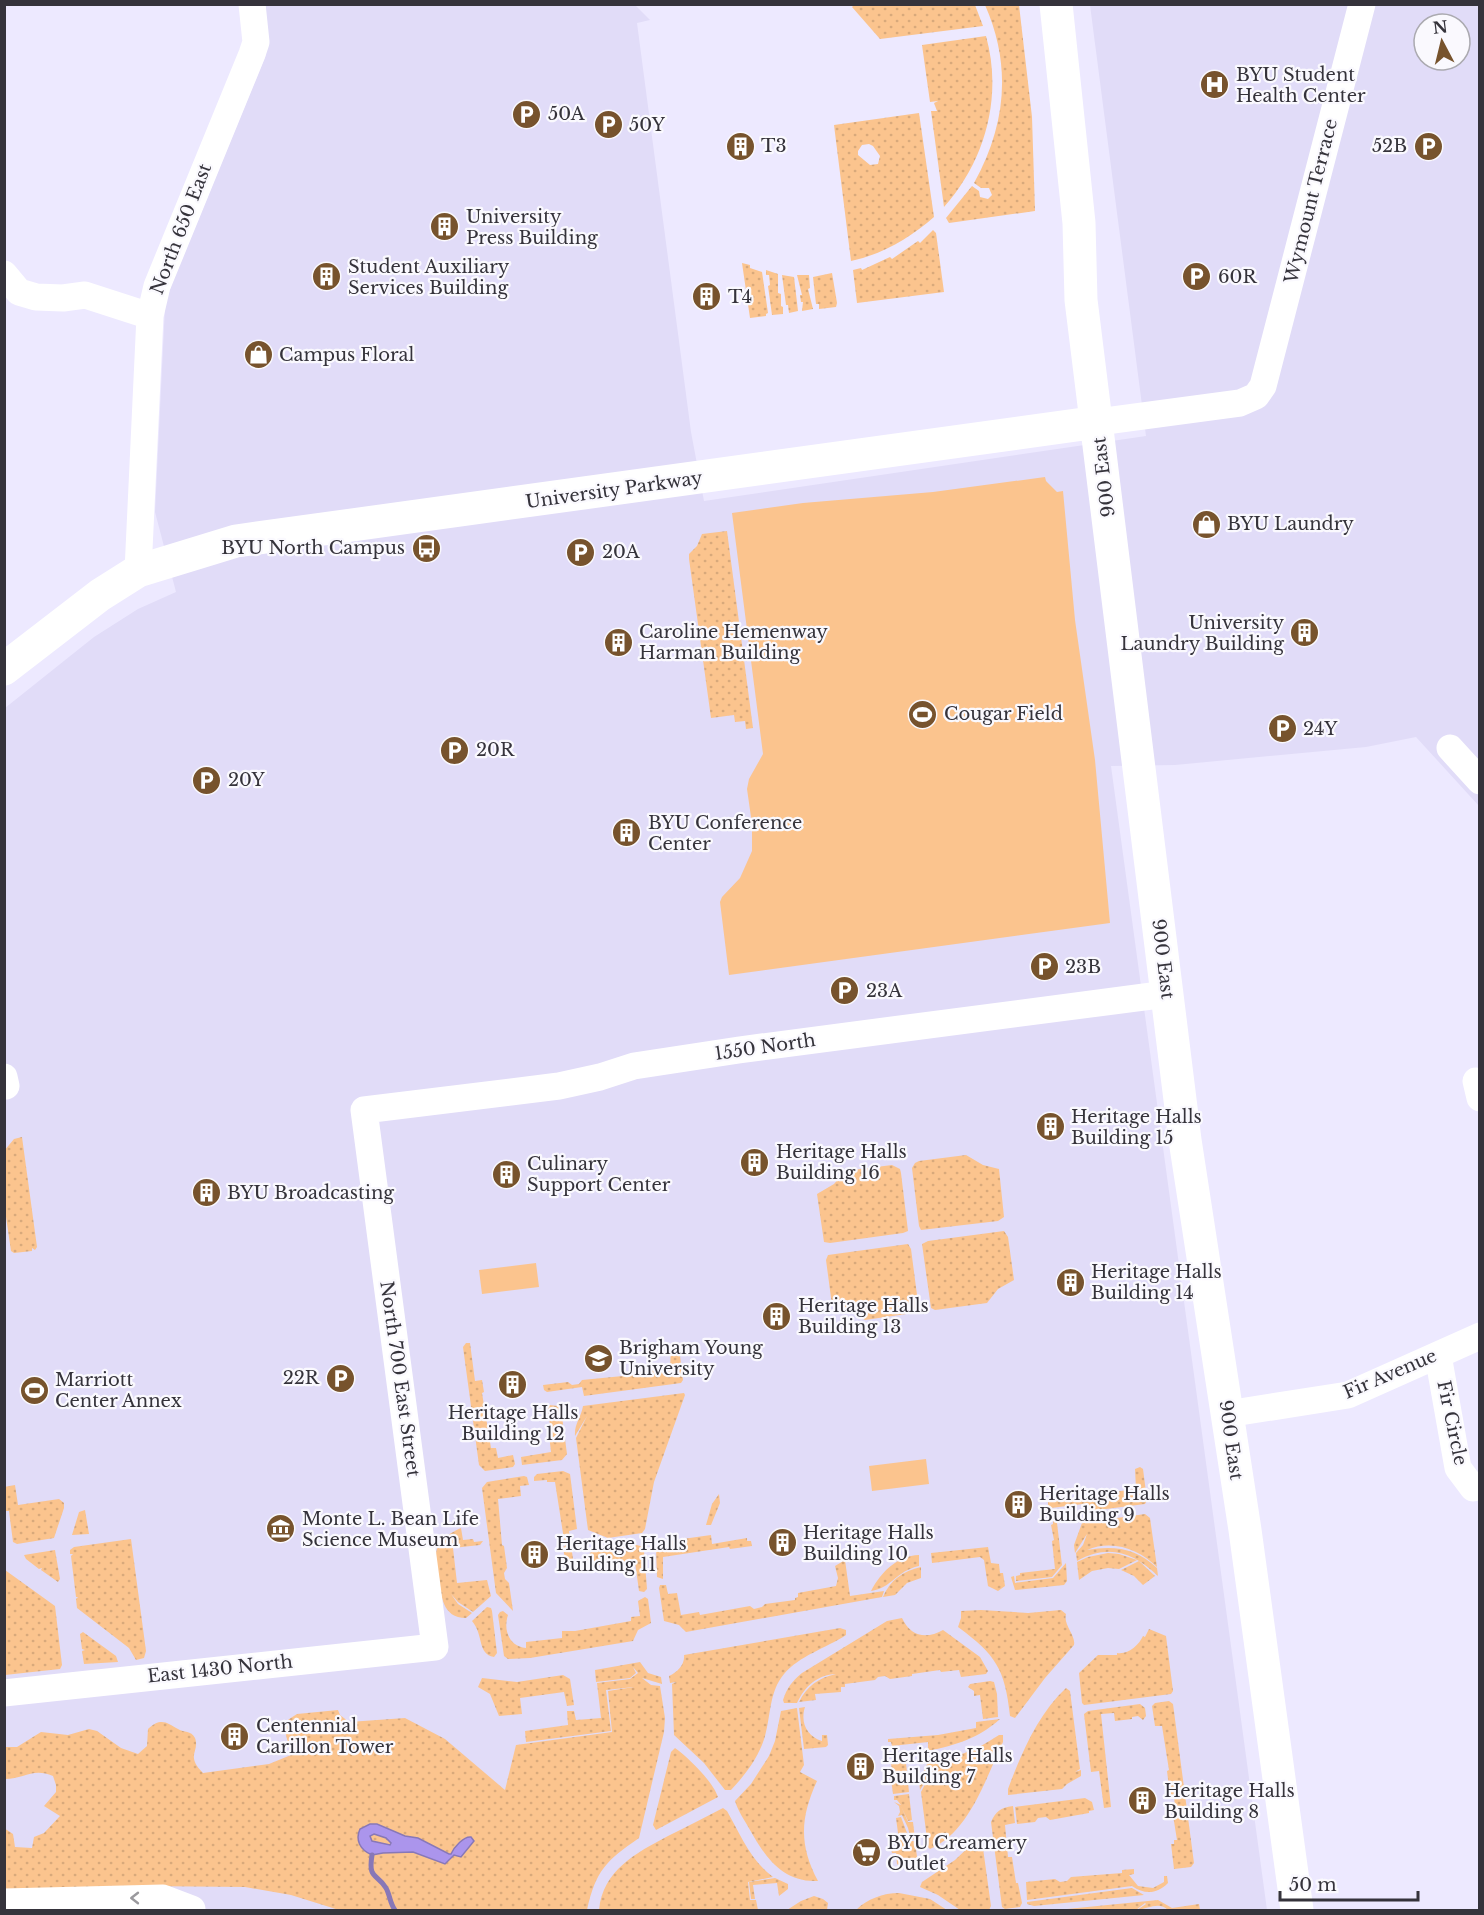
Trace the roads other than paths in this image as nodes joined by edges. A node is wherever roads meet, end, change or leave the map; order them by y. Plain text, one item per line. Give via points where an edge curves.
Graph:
1 (252, 4) edge
2 (1056, 4) edge
3 (1362, 4) edge
4 (4, 274) edge
5 (150, 316) junction
6 (1256, 396) joint
7 (1098, 422) junction
8 (138, 571) junction
9 (4, 669) edge
10 (1450, 748) dead end
11 (1479, 781) edge
12 (1167, 994) junction
13 (364, 1110) joint
14 (1479, 1336) edge
15 (1438, 1354) junction
16 (1227, 1414) junction
17 (1473, 1488) dead end
18 (435, 1647) joint
19 (4, 1693) edge
20 (4, 1902) edge
21 (186, 1911) edge
22 (1297, 1911) edge

1 - 5 street, North 650 East via 256,42 157,286
2 - 7 main road, 900 East via 1079,223 1081,300
3 - 6 street, Wymount Terrace via 1266,378
4 - 5 street via 19,292 36,297 85,295
5 - 8 street, North 650 East
6 - 7 street, University Parkway via 1240,403
7 - 8 main road, University Parkway via 273,535 226,544
7 - 12 main road, 900 East
8 - 9 main road, University Parkway via 100,595
10 - 11 street
12 - 13 street, 1550 North via 739,1050 634,1066 559,1086
12 - 16 main road, 900 East
13 - 18 street, North 700 East Street
14 - 15 street, Fir Avenue
15 - 16 street, Fir Avenue via 1348,1395
15 - 17 street, Fir Circle via 1458,1468
16 - 22 main road, 900 East
18 - 19 street, East 1430 North
21 -> 20 street via 192,1908 163,1898

